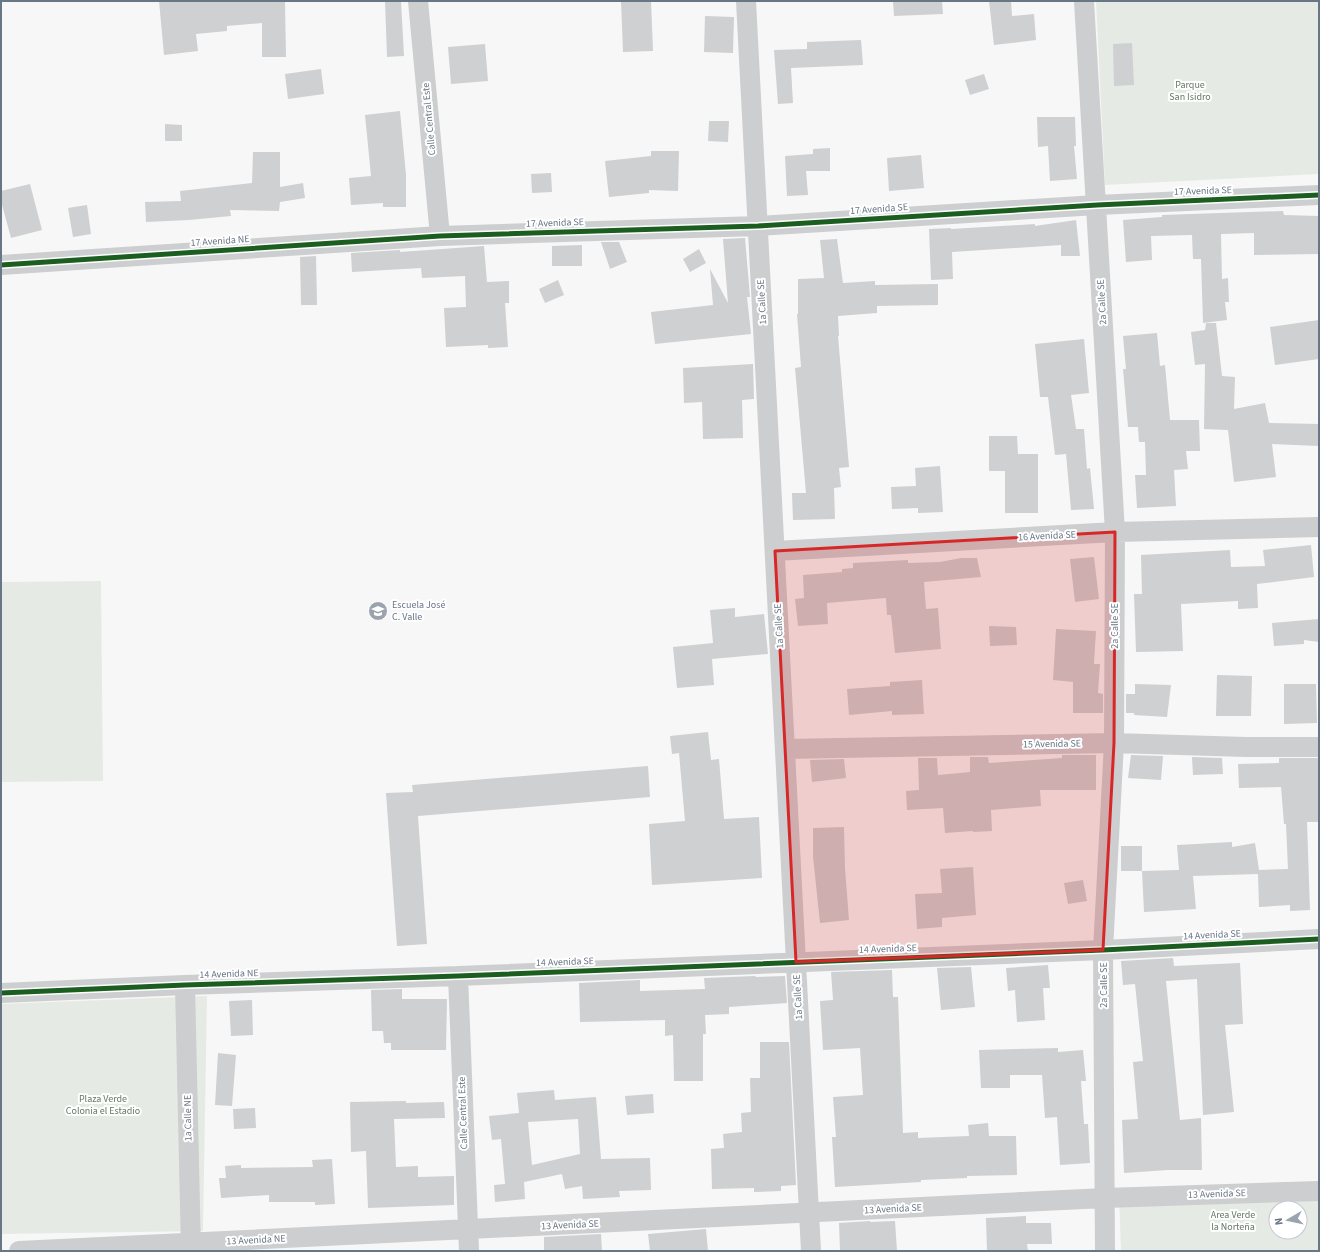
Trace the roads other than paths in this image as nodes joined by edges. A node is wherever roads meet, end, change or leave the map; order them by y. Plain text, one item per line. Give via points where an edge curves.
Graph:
1 (418, 1) edge
2 (746, 1) edge
3 (1084, 1) edge
4 (1319, 195) edge
5 (1097, 205) junction
6 (758, 226) junction
7 (440, 236) junction
8 (1, 264) edge
9 (1319, 527) edge
10 (1115, 532) junction
11 (775, 551) junction
12 (1114, 743) junction
13 (1319, 747) edge
14 (785, 749) junction
15 (1319, 939) edge
16 (1103, 950) junction
17 (796, 962) junction
18 (458, 976) junction
19 (185, 984) junction
20 (1, 993) edge
21 (1319, 1191) edge
22 (1105, 1198) junction
23 (809, 1213) junction
24 (468, 1230) junction
25 (191, 1247) edge
26 (19, 1251) edge
27 (469, 1251) edge
28 (811, 1251) edge
29 (1105, 1251) edge

1 - 7 street, Calle Central Este
2 - 6 street, 1a Calle SE
3 - 5 street, 2a Calle SE
4 - 5 street, 17 Avenida SE
5 - 6 street, 17 Avenida SE
5 - 10 street, 2a Calle SE
6 - 7 street, 17 Avenida SE
6 - 11 street, 1a Calle SE
7 - 8 street, 17 Avenida NE
9 - 10 street, 16 Avenida SE
10 - 11 street, 16 Avenida SE
10 - 12 street, 2a Calle SE
11 - 14 street, 1a Calle SE
12 - 13 street, 15 Avenida SE
12 - 14 street, 15 Avenida SE
12 - 16 street, 2a Calle SE
14 - 17 street, 1a Calle SE
15 - 16 street, 14 Avenida SE
16 - 17 street, 14 Avenida SE
16 - 22 street, 2a Calle SE
17 - 18 street, 14 Avenida SE
17 - 23 street, 1a Calle SE
18 - 19 street, 14 Avenida NE
18 - 24 street, Calle Central Este
19 - 20 street, 14 Avenida NE
19 - 25 street, 1a Calle NE
21 - 22 street, 13 Avenida SE
22 - 23 street, 13 Avenida SE
22 - 29 street, 2a Calle SE
23 - 24 street, 13 Avenida SE
23 - 28 street, 1a Calle SE
24 - 25 street, 13 Avenida NE
24 - 27 street, Calle Central Este
25 - 26 street, 13 Avenida NE

